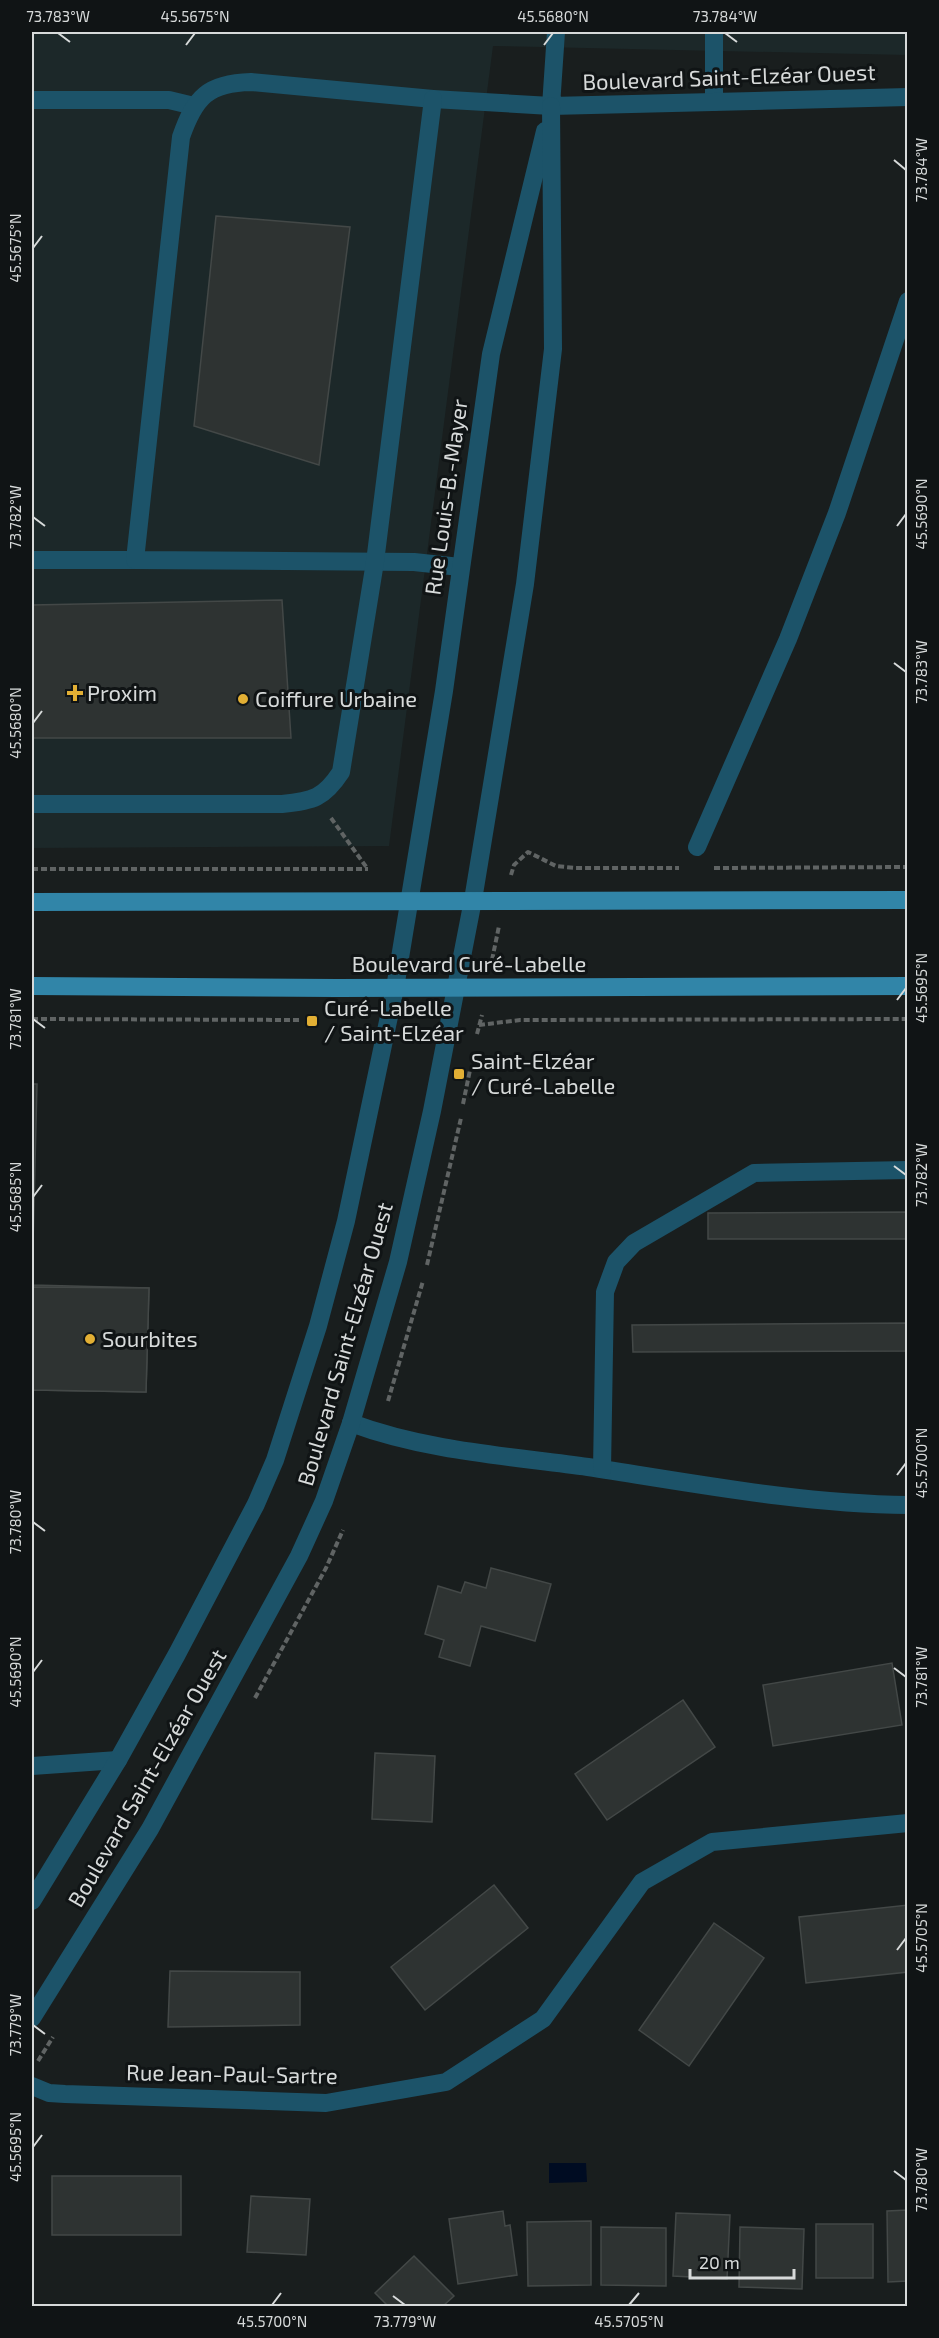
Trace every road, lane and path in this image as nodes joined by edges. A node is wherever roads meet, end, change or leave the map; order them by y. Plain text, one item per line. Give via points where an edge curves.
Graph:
1 (556, 32) edge
2 (714, 32) edge
3 (908, 97) edge
4 (433, 99) junction
5 (32, 100) edge
6 (714, 102) junction
7 (551, 105) junction
8 (194, 106) junction
9 (908, 301) edge
10 (32, 560) edge
11 (135, 560) junction
12 (375, 562) junction
13 (460, 567) junction
14 (32, 804) edge
15 (327, 813) dead end
16 (697, 847) dead end
17 (528, 852) dead end
18 (908, 867) edge
19 (689, 868) dead end
20 (712, 868) dead end
21 (32, 869) edge
22 (410, 900) junction
23 (473, 900) junction
24 (908, 900) edge
25 (32, 902) edge
26 (32, 986) edge
27 (908, 986) edge
28 (456, 987) junction
29 (395, 988) junction
30 (908, 1019) edge
31 (32, 1020) edge
32 (300, 1020) dead end
33 (479, 1025) dead end
34 (908, 1170) edge
35 (351, 1423) junction
36 (602, 1469) junction
37 (908, 1505) edge
38 (118, 1760) junction
39 (32, 1766) edge
40 (908, 1824) edge
41 (32, 1902) edge
42 (32, 2018) edge
43 (55, 2035) dead end
44 (37, 2063) dead end
45 (32, 2086) edge

1 - 7 street, Rue Louis-B.-Mayer
2 - 6 street
3 - 6 street, Boulevard Saint-Elzéar Ouest
4 - 7 street, Boulevard Saint-Elzéar Ouest
4 - 8 street, Boulevard Saint-Elzéar Ouest via 228,82 208,91
4 - 12 street
5 - 8 street via 169,100
6 - 7 street, Boulevard Saint-Elzéar Ouest
7 - 13 street, Rue Louis-B.-Mayer via 491,354
7 - 23 street, Rue Louis-B.-Mayer via 553,349 525,584
8 - 11 street via 182,137
9 - 16 street via 837,513 783,650
10 - 11 street
11 - 12 street
12 - 13 street
12 - 14 street via 346,756 341,772 326,793 282,804
13 - 22 street, Rue Louis-B.-Mayer
15 - 21 path via 368,869
17 - 19 path via 556,866 575,868
18 - 20 path
22 - 23 main road
22 - 25 main road
22 - 29 street, Boulevard Saint-Elzéar Ouest
23 - 24 main road
23 - 28 street, Boulevard Saint-Elzéar Ouest
26 - 29 main road, Boulevard Curé-Labelle
27 - 28 main road, Boulevard Curé-Labelle
28 - 29 main road, Boulevard Curé-Labelle
28 - 35 street, Boulevard Saint-Elzéar Ouest via 398,1263
29 - 38 street, Boulevard Saint-Elzéar Ouest via 340,1244 275,1460 242,1533
30 - 33 path via 520,1020
31 - 32 path
34 - 36 street via 754,1173 654,1229 629,1248 609,1276 603,1304
35 - 36 street via 414,1442
35 - 42 street, Boulevard Saint-Elzéar Ouest via 311,1530 263,1625 150,1829
36 - 37 street via 844,1502
38 - 39 street
38 - 41 street, Boulevard Saint-Elzéar Ouest
40 - 45 street, Rue Jean-Paul-Sartre via 712,1842 642,1882 543,2019 446,2082 326,2103 66,2094
43 - 44 path

